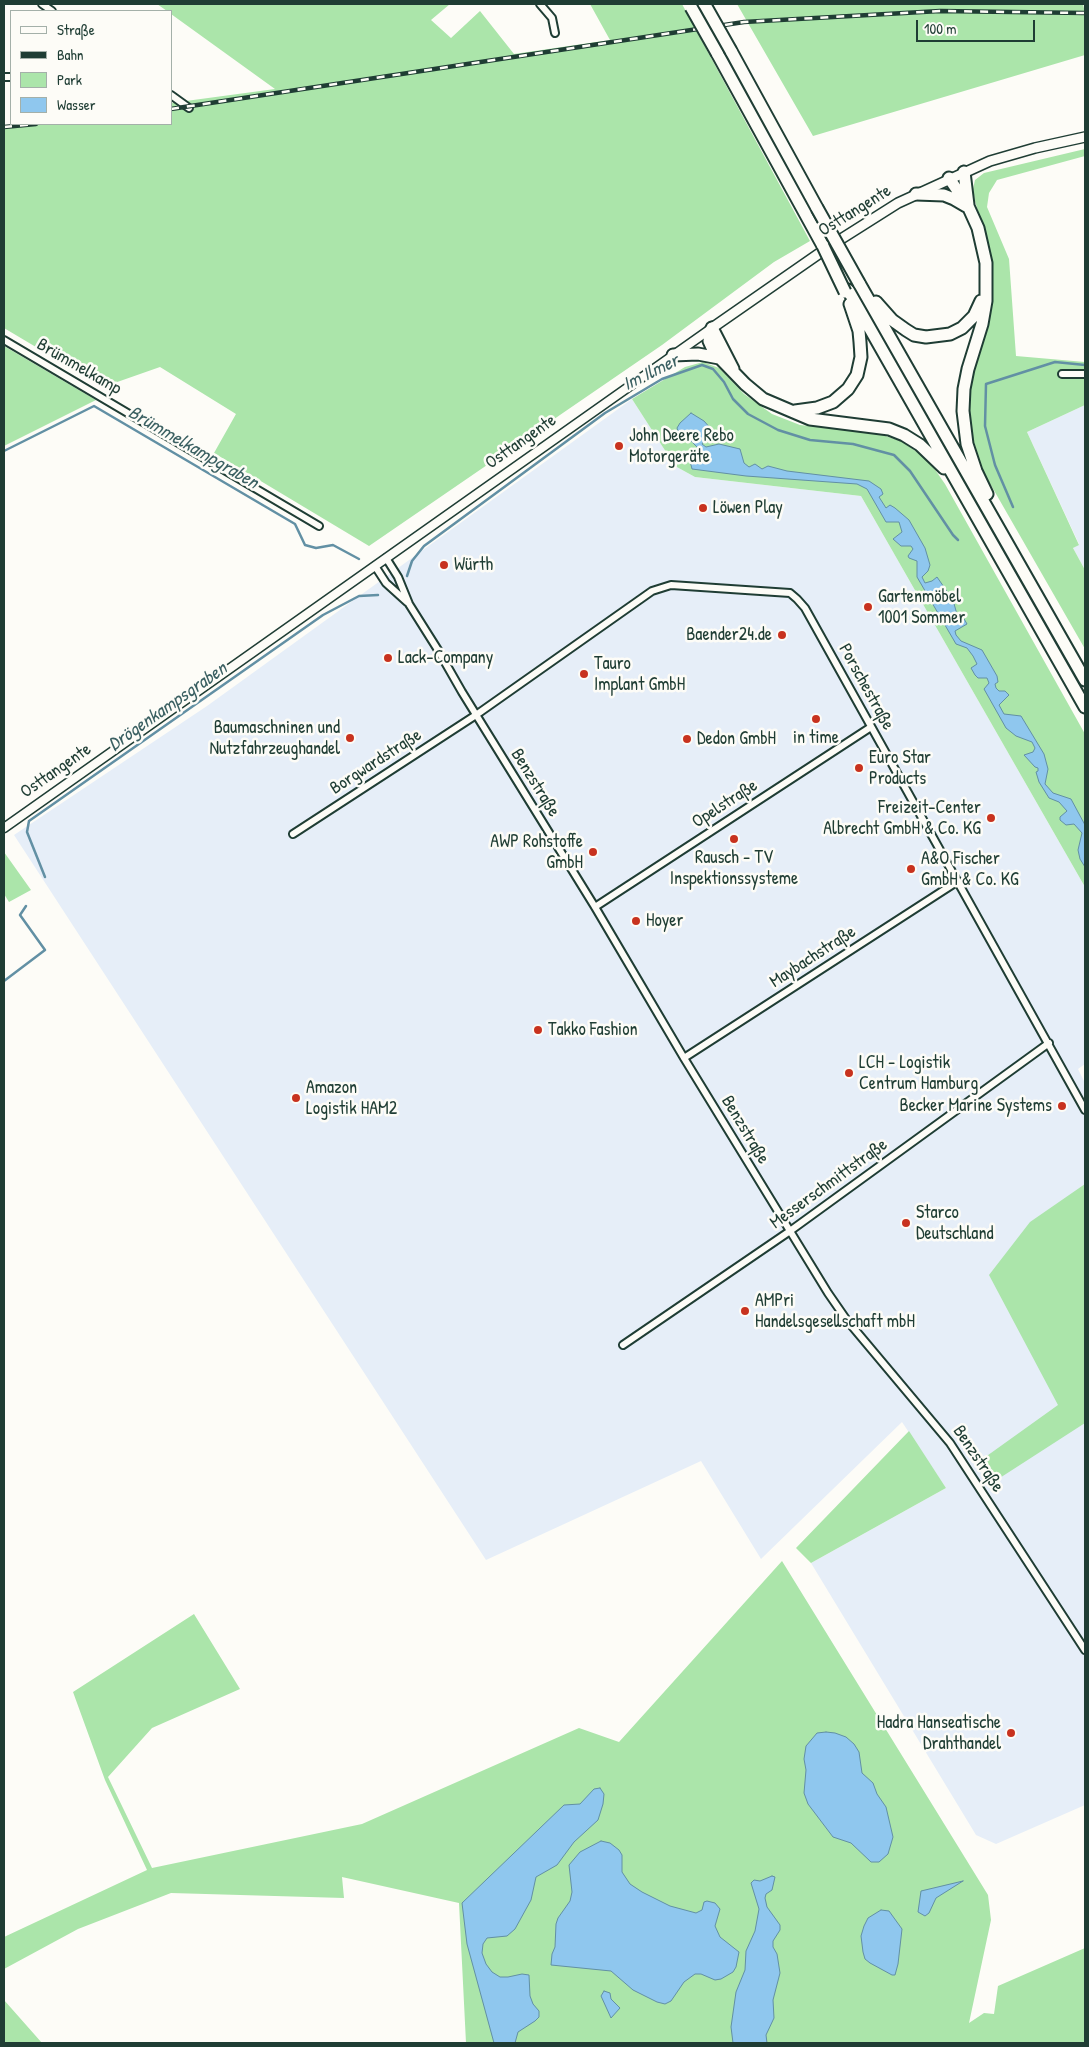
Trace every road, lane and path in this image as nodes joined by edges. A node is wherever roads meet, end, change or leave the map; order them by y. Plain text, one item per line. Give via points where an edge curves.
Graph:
1 (540, 4) edge
2 (705, 4) edge
3 (691, 5) edge
4 (555, 33) dead end
5 (172, 96) edge
6 (189, 108) dead end
7 (1085, 137) edge
8 (964, 172) junction
9 (949, 178) junction
10 (916, 194) junction
11 (968, 206) junction
12 (987, 280) junction
13 (859, 282) junction
14 (847, 291) junction
15 (712, 328) junction
16 (4, 340) edge
17 (673, 356) junction
18 (719, 358) junction
19 (735, 372) junction
20 (1062, 374) dead end
21 (1085, 374) edge
22 (788, 411) junction
23 (961, 489) junction
24 (319, 526) dead end
25 (1014, 555) junction
26 (386, 558) junction
27 (375, 566) junction
28 (409, 604) junction
29 (1085, 680) edge
30 (1085, 707) edge
31 (476, 715) junction
32 (872, 727) junction
33 (4, 828) edge
34 (293, 834) dead end
35 (958, 881) junction
36 (595, 907) junction
37 (1049, 1043) junction
38 (684, 1058) junction
39 (1085, 1110) edge
40 (790, 1232) junction
41 (623, 1345) dead end
42 (1085, 1650) edge

1 - 4 street via 552,18
2 - 13 highway, bridge
3 - 14 highway, bridge
5 - 6 street
7 - 8 main road, Osttangente via 1012,154
8 - 9 main road, Osttangente
8 - 11 highway
9 - 10 main road, Osttangente
9 - 11 highway
10 - 11 highway via 944,195
10 - 15 main road, Osttangente via 863,224
11 - 12 highway via 984,245
12 - 13 highway via 979,309 968,323 950,334 926,337 914,335 892,320
12 - 25 highway via 982,324 968,370 963,411 967,444 976,471
13 - 25 highway
14 - 22 highway via 860,342 861,357 856,375 848,389 833,402 808,410
14 - 23 highway
15 - 17 street, Osttangente
15 - 18 highway via 709,345
15 - 19 highway
16 - 24 street, Brümmelkamp
17 - 18 highway via 698,354
17 - 26 street, Osttangente
18 - 19 highway
19 - 22 highway via 758,395
20 - 21 street
22 - 23 highway via 816,420 874,426 904,435 936,458
23 - 30 highway
25 - 29 highway
26 - 27 street, Osttangente
26 - 28 street, Benzstraße
27 - 28 street, Benzstraße via 386,583
27 - 33 street, Osttangente
28 - 31 street, Benzstraße
31 - 32 street, Porschestraße via 652,591 671,585 790,593 805,608
31 - 34 street, Borgwardstraße
31 - 36 street, Benzstraße
32 - 35 street, Porschestraße
32 - 36 street, Opelstraße
35 - 37 street, Porschestraße
35 - 38 street, Maybachstraße
36 - 38 street, Benzstraße
37 - 39 street, Porschestraße
37 - 40 street, Messerschmittstraße
38 - 40 street, Benzstraße
40 - 41 street, Messerschmittstraße
40 - 42 street, Benzstraße via 837,1307 950,1443

